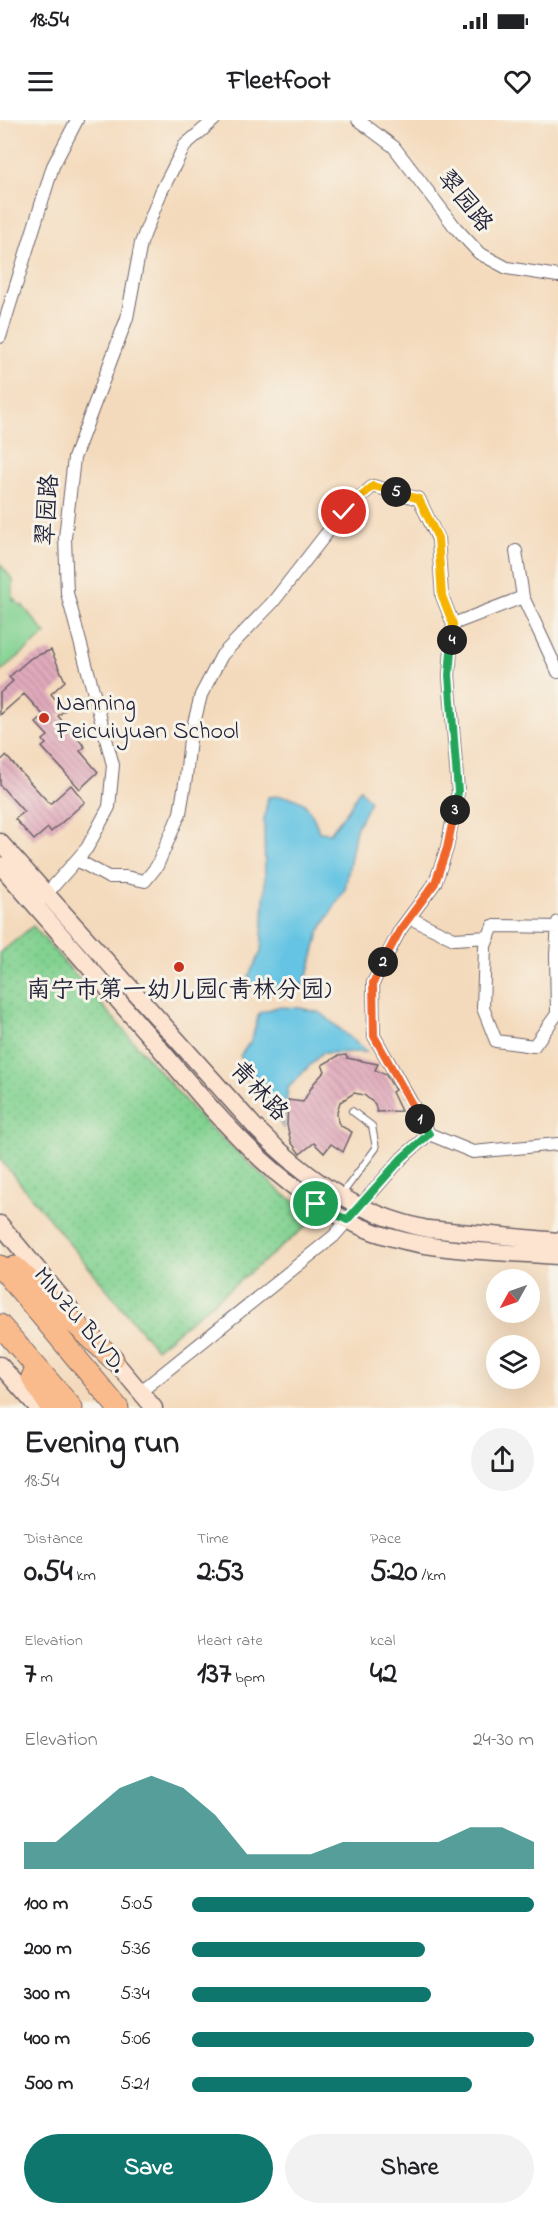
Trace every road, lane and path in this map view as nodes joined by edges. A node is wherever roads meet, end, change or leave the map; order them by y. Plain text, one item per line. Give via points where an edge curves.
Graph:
1 (77, 120) edge
2 (214, 120) edge
3 (358, 120) edge
4 (558, 276) edge
5 (0, 336) edge
6 (516, 551) dead end
7 (523, 597) junction
8 (453, 624) junction
9 (558, 672) edge
10 (0, 842) edge
11 (77, 860) junction
12 (0, 865) edge
13 (41, 900) junction
14 (410, 918) junction
15 (558, 922) edge
16 (558, 927) edge
17 (489, 937) junction
18 (352, 1111) dead end
19 (429, 1134) junction
20 (558, 1144) edge
21 (340, 1197) junction
22 (359, 1207) junction
23 (347, 1220) junction
24 (0, 1224) edge
25 (558, 1241) edge
26 (0, 1252) edge
27 (558, 1256) edge
28 (0, 1266) edge
29 (2, 1327) edge
30 (113, 1359) junction
31 (0, 1365) edge
32 (140, 1392) junction
33 (38, 1408) edge
34 (51, 1408) edge
35 (72, 1408) edge
36 (118, 1408) edge
37 (154, 1408) edge

1 - 5 street via 53,166
2 - 11 street, 翠园路 via 185,145 161,192 141,243 127,318 74,458 65,538 67,593 113,765 109,807
3 - 4 street, 翠园路 via 394,147 479,253 507,268
6 - 7 street
7 - 8 street
7 - 9 street
8 - 11 street via 442,596 438,538 419,499 373,486 344,512 273,602 222,656 201,695 190,739 180,813 157,866 145,881 108,877
8 - 14 street via 449,675 458,792 447,848 435,883
10 - 13 main road, 青林路
11 - 13 street, 翠园路
12 - 13 main road, 青林路
13 - 21 main road, 青林路 via 256,1128 302,1171
13 - 23 main road, 青林路 via 194,1088 258,1157 316,1204
14 - 17 street via 454,939
14 - 19 street via 373,983 374,1036
15 - 16 street
16 - 17 street via 494,926
16 - 17 street via 557,1014 534,1046 496,1041 483,1008 485,946
18 - 21 lane via 372,1126 376,1148
19 - 20 street via 472,1152
19 - 22 street
21 - 22 main road, 青林路
22 - 23 street
22 - 25 main road, 青林路 via 428,1229
23 - 27 main road, 青林路 via 374,1232 441,1248
23 - 32 street via 334,1236
24 - 30 main road
26 - 30 highway
28 - 36 highway, MINZU BLVD.
29 - 34 highway
29 - 35 highway
30 - 32 main road
31 - 33 main road
32 - 37 main road

